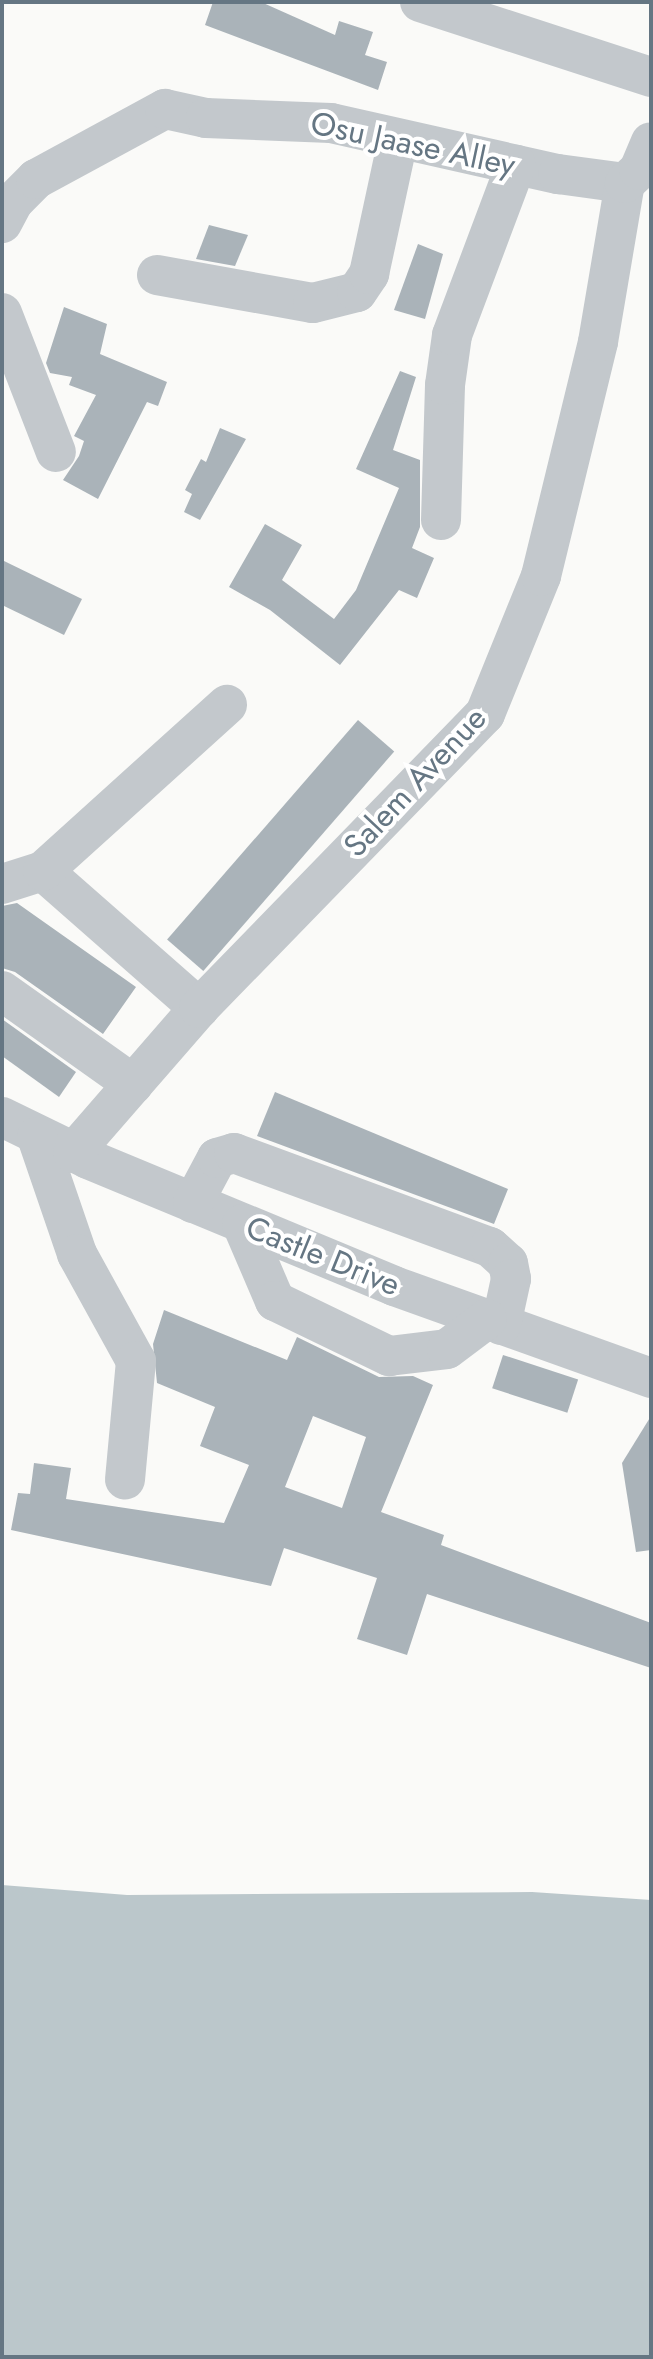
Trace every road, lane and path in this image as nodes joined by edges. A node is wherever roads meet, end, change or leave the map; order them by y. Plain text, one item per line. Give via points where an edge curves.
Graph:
1 (420, 2) edge
2 (651, 77) edge
3 (398, 140) junction
4 (516, 165) junction
5 (641, 168) edge
6 (2, 223) edge
7 (157, 275) dead end
8 (2, 313) edge
9 (56, 452) dead end
10 (441, 520) dead end
11 (227, 705) dead end
12 (43, 871) junction
13 (2, 884) edge
14 (2, 991) edge
15 (199, 1008) junction
16 (133, 1084) junction
17 (2, 1117) edge
18 (37, 1137) junction
19 (81, 1156) junction
20 (193, 1203) junction
21 (242, 1224) junction
22 (494, 1322) junction
23 (651, 1378) edge
24 (125, 1479) dead end

1 - 2 street
3 - 4 street, Osu Jaase Alley via 452,147
3 - 6 street, Osu Jaase Alley via 331,123 206,118 165,109 36,179 13,202
3 - 7 street via 369,274 357,292 313,303
4 - 5 street, Osu Jaase Alley
4 - 10 street via 452,335 445,385
5 - 15 street, Salem Avenue via 541,576 485,714
8 - 9 street
11 - 12 street
12 - 13 street
12 - 15 street
14 - 16 street
15 - 16 street, Salem Avenue
16 - 19 street, Salem Avenue
17 - 18 street, Castle Drive
18 - 19 street, Castle Drive
18 - 24 street via 77,1254 136,1361
19 - 20 street, Castle Drive
20 - 21 street, Castle Drive
20 - 22 street via 217,1158 234,1153 490,1247 508,1263 511,1279
21 - 22 street, Castle Drive
21 - 22 street via 275,1301 389,1356 447,1349
22 - 23 street, Castle Drive

